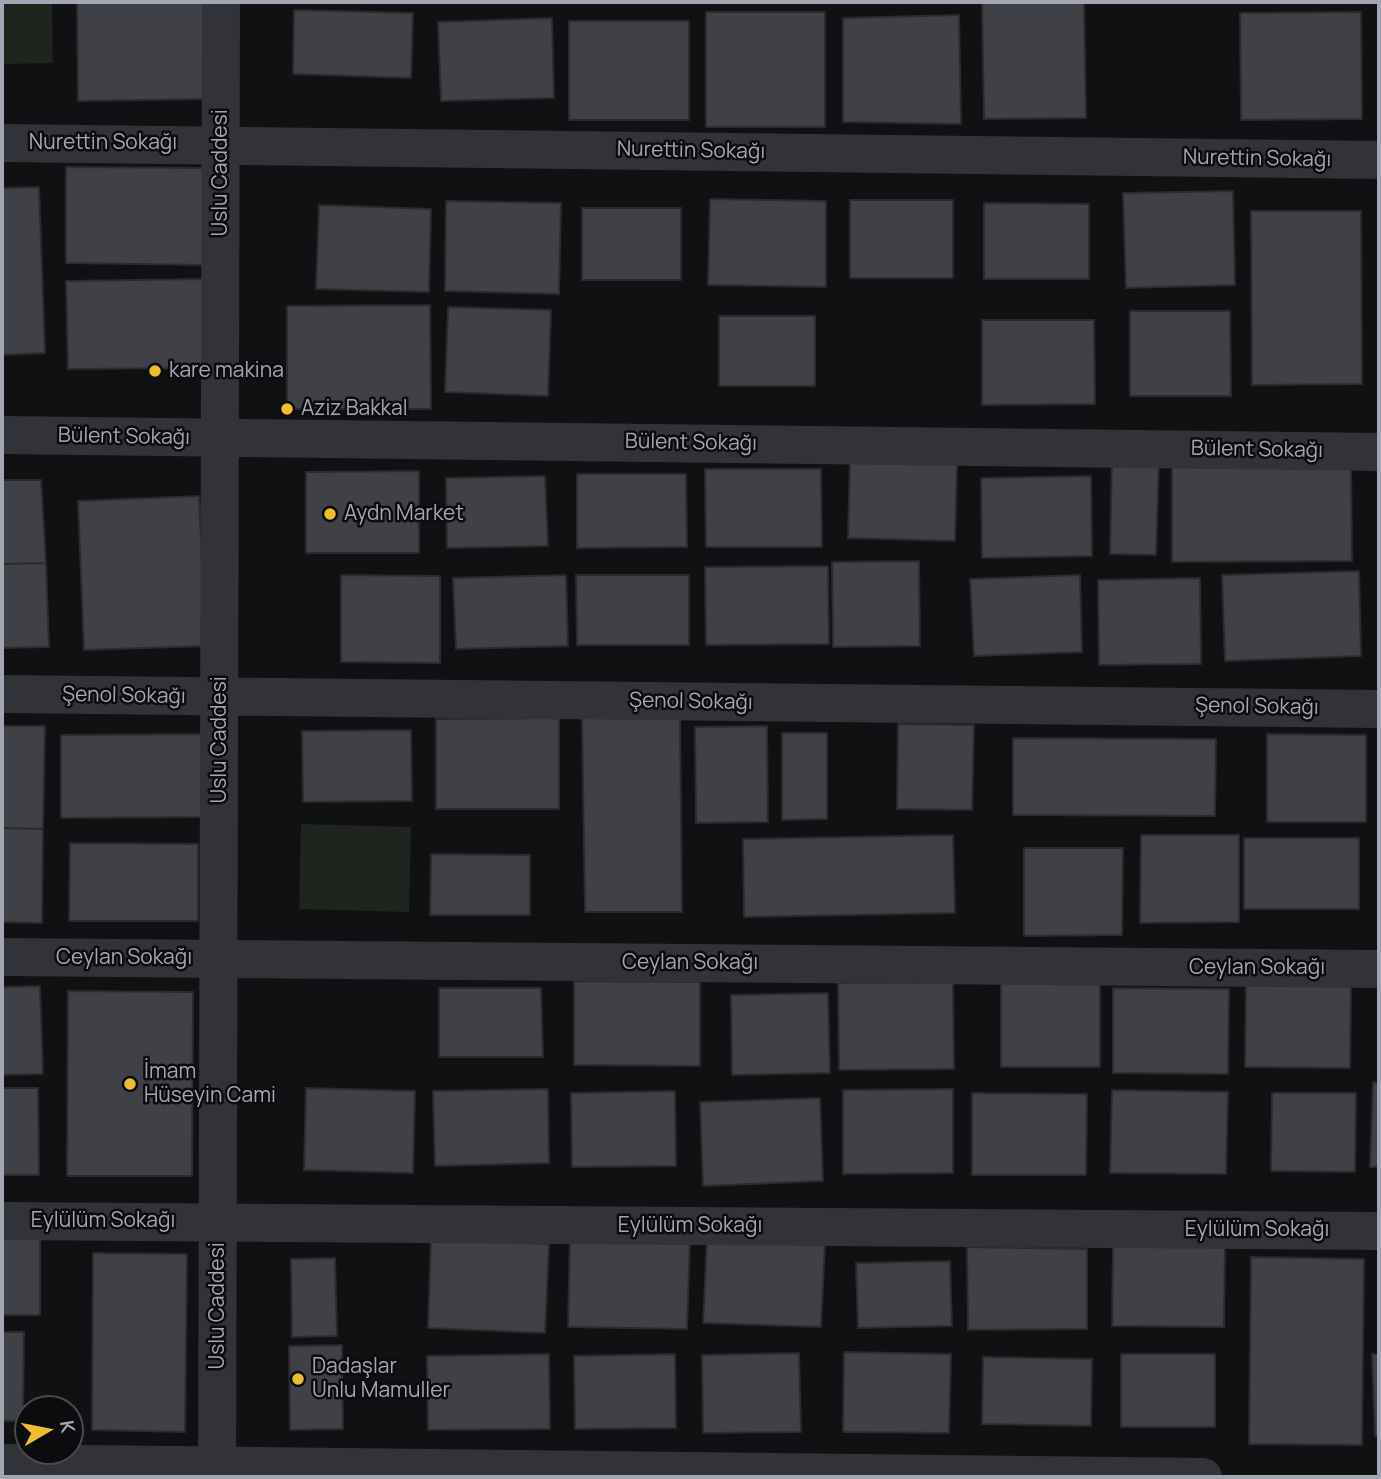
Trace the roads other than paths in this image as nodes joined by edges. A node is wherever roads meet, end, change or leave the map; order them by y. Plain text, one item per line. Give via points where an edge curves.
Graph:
1 (221, 2) edge
2 (2, 142) edge
3 (221, 144) junction
4 (1379, 160) edge
5 (2, 435) edge
6 (221, 438) junction
7 (1379, 452) edge
8 (2, 694) edge
9 (220, 697) junction
10 (1379, 709) edge
11 (2, 957) edge
12 (220, 959) junction
13 (1379, 969) edge
14 (2, 1221) edge
15 (218, 1222) junction
16 (1379, 1231) edge
17 (2, 1463) edge
18 (217, 1471) edge
19 (692, 1474) edge
20 (1203, 1477) edge

1 - 3 street, Uslu Caddesi
2 - 3 street, Nurettin Sokağı
3 - 4 street, Nurettin Sokağı
3 - 6 street, Uslu Caddesi
5 - 6 street, Bülent Sokağı
6 - 7 street, Bülent Sokağı
6 - 9 street, Uslu Caddesi
8 - 9 street, Şenol Sokağı
9 - 10 street, Şenol Sokağı
9 - 12 street, Uslu Caddesi
11 - 12 street, Ceylan Sokağı
12 - 13 street, Ceylan Sokağı
12 - 15 street, Uslu Caddesi
14 - 15 street, Eylülüm Sokağı
15 - 16 street, Eylülüm Sokağı
15 - 18 street, Uslu Caddesi
17 - 18 street
18 - 19 street
19 - 20 street

